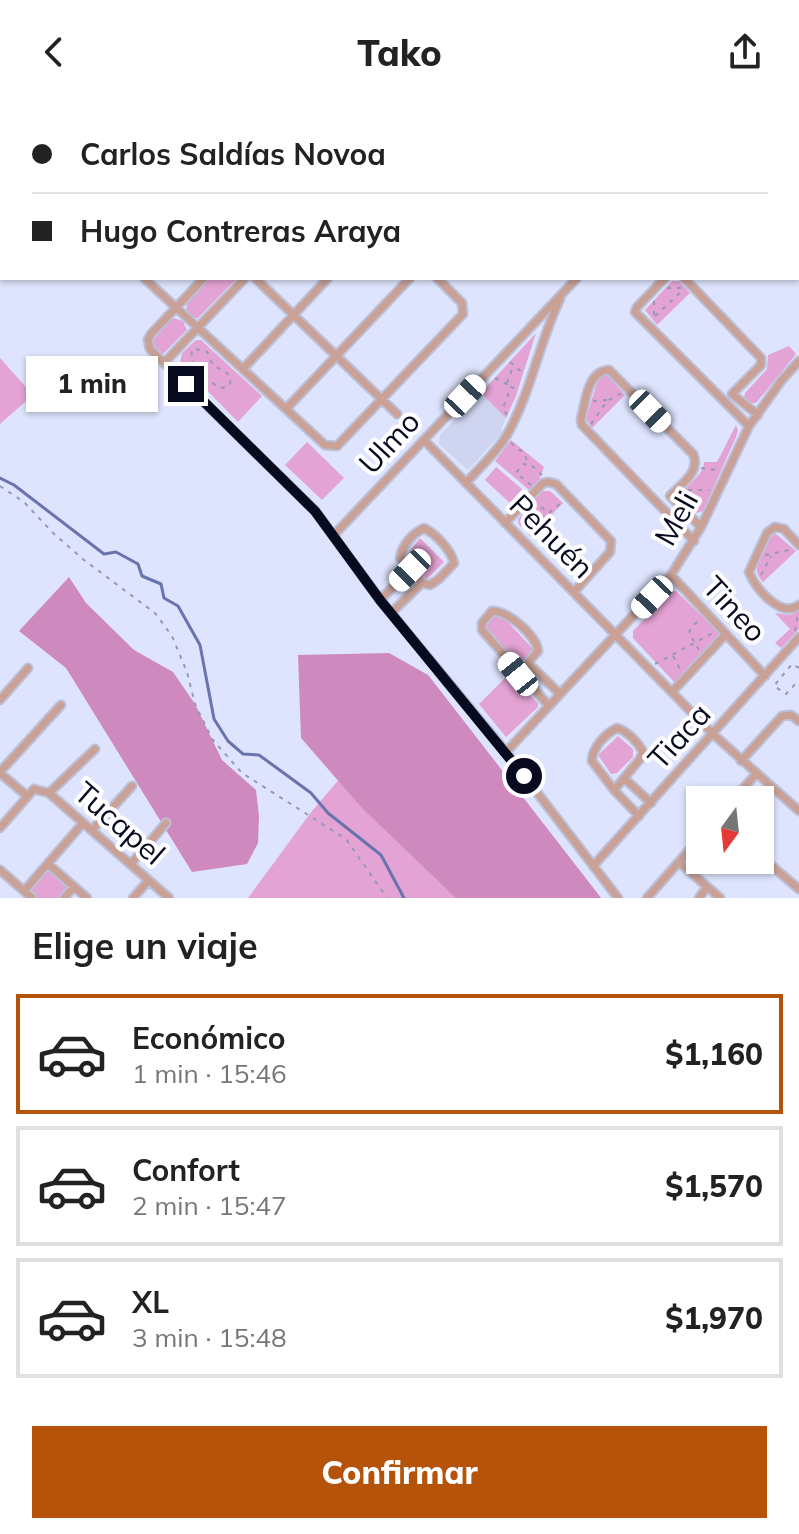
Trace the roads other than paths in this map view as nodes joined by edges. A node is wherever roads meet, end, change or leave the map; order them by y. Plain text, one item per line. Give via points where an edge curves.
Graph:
1 (146, 280) edge
2 (202, 280) edge
3 (243, 280) edge
4 (257, 280) edge
5 (326, 280) edge
6 (408, 280) edge
7 (439, 280) edge
8 (575, 280) edge
9 (663, 280) edge
10 (686, 280) edge
11 (562, 293) junction
12 (176, 307) junction
13 (293, 315) junction
14 (198, 327) junction
15 (336, 356) junction
16 (799, 361) edge
17 (164, 363) junction
18 (243, 369) junction
19 (732, 394) junction
20 (381, 399) junction
21 (724, 403) junction
22 (286, 409) junction
23 (397, 414) dead end
24 (758, 415) junction
25 (749, 426) junction
26 (424, 440) junction
27 (466, 483) junction
28 (670, 496) junction
29 (660, 506) junction
30 (505, 523) junction
31 (701, 527) junction
32 (334, 535) junction
33 (694, 541) junction
34 (799, 546) edge
35 (410, 570) junction
36 (671, 575) junction
37 (422, 583) junction
38 (574, 592) junction
39 (380, 600) junction
40 (799, 605) edge
41 (391, 613) junction
42 (723, 631) junction
43 (616, 635) junction
44 (796, 640) edge
45 (528, 663) junction
46 (28, 668) dead end
47 (518, 674) junction
48 (765, 676) junction
49 (672, 692) junction
50 (560, 694) junction
51 (0, 700) edge
52 (61, 705) dead end
53 (549, 706) junction
54 (799, 721) edge
55 (713, 734) junction
56 (95, 749) dead end
57 (506, 752) junction
58 (741, 761) junction
59 (0, 772) edge
60 (756, 774) junction
61 (624, 778) junction
62 (132, 786) dead end
63 (745, 786) edge
64 (614, 790) junction
65 (49, 793) junction
66 (27, 796) junction
67 (651, 803) junction
68 (799, 811) edge
69 (639, 816) junction
70 (83, 823) junction
71 (166, 823) dead end
72 (0, 828) edge
73 (92, 830) junction
74 (686, 854) edge
75 (679, 862) junction
76 (48, 864) junction
77 (131, 864) junction
78 (594, 865) junction
79 (774, 868) edge
80 (0, 870) edge
81 (149, 880) junction
82 (74, 887) junction
83 (707, 887) junction
84 (799, 889) edge
85 (24, 891) junction
86 (32, 898) edge
87 (64, 898) edge
88 (87, 898) edge
89 (133, 898) edge
90 (169, 898) edge
91 (618, 898) edge
92 (647, 898) edge
93 (699, 898) edge
94 (720, 898) edge

1 - 12 street
2 - 12 street
3 - 14 street
4 - 13 street
5 - 13 street
6 - 15 street
7 - 20 street via 464,308 463,314
8 - 11 street, Ulmo
9 - 21 street via 635,312
10 - 19 street via 761,358 761,365
11 - 26 street, Ulmo
11 - 27 street via 516,417
12 - 14 street
12 - 17 street via 148,340
13 - 15 street
13 - 18 street
14 - 17 street
14 - 18 street
15 - 20 street
15 - 22 street
16 - 24 street, Meli
17 - 32 street
18 - 22 street
19 - 21 street
19 - 24 street
20 - 22 street via 332,447
20 - 23 street
21 - 25 street
24 - 25 street, Meli
25 - 31 street, Meli
26 - 27 street, Pehuén
26 - 32 street, Ulmo
27 - 30 street, Pehuén
28 - 29 street
28 - 29 street via 695,468 693,454 609,370 601,370 594,375 581,419 588,433
28 - 31 street
29 - 33 street
30 - 38 street, Pehuén
30 - 38 street via 537,490 549,482 556,484 612,546
31 - 33 street, Meli
32 - 39 street
33 - 36 street, Meli
34 - 40 street via 784,529 775,527 749,572 778,607
35 - 37 street
35 - 37 street via 400,558 401,549 424,528 454,563 430,585
35 - 39 street
36 - 42 street, Tineo
36 - 43 street, Meli
37 - 41 street
38 - 43 street, Pehuén
39 - 41 street
41 - 57 street
42 - 48 street, Tineo
42 - 49 street
43 - 49 street, Pehuén
43 - 50 street, Meli
44 - 48 street, Tiaca
45 - 47 street
45 - 47 street via 538,651 537,643 512,619 492,611 482,630
45 - 50 street
46 - 51 street
47 - 53 street
48 - 55 street, Tiaca
49 - 55 street, Pehuén
50 - 53 street, Meli
52 - 59 street
53 - 57 street, Meli
54 - 58 street via 782,716
55 - 58 street, Pehuén
55 - 67 street, Tiaca
56 - 65 street
57 - 78 street
58 - 60 street, Pehuén
59 - 66 street, Tucapel
60 - 63 street
60 - 68 street, Pehuén
61 - 64 street
61 - 64 street via 643,752 617,728 591,755
61 - 67 street
62 - 73 street
64 - 69 street
65 - 66 street, Tucapel via 34,789
65 - 70 street, Tucapel
66 - 72 street
67 - 69 street, Tiaca
69 - 78 street, Tiaca
70 - 73 street, Tucapel
70 - 76 street
71 - 77 street
73 - 77 street, Tucapel
74 - 75 street
75 - 83 street
75 - 92 street
76 - 82 street
76 - 85 street
77 - 81 street, Tucapel
78 - 91 street
79 - 84 street
80 - 85 street
81 - 89 street
81 - 90 street, Tucapel
82 - 87 street
82 - 88 street
83 - 93 street
83 - 94 street
85 - 86 street

